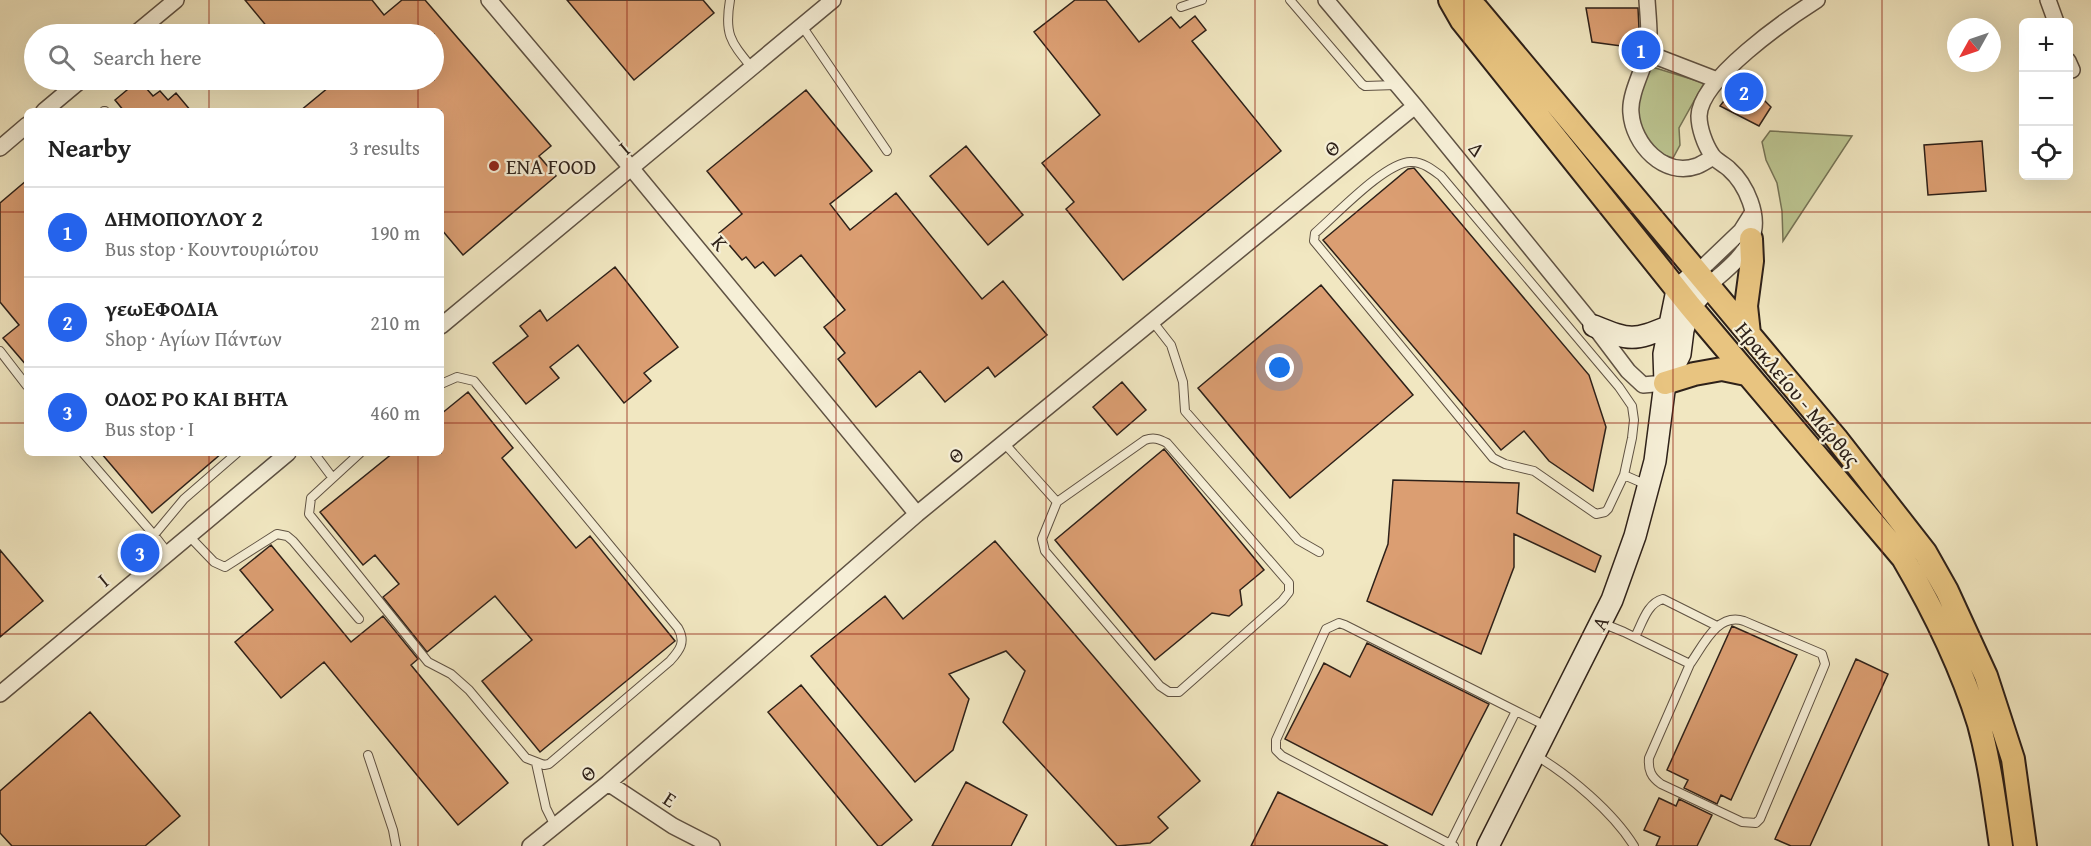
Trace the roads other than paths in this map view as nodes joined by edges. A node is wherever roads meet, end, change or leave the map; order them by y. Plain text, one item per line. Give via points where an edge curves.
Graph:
1 (489, 0) edge
2 (730, 0) edge
3 (833, 0) edge
4 (1202, 0) edge
5 (1290, 0) edge
6 (1326, 0) edge
7 (1450, 0) edge
8 (1466, 0) edge
9 (1647, 0) edge
10 (1817, 0) edge
11 (2048, 0) edge
12 (170, 2) edge
13 (1181, 7) dead end
14 (2055, 18) edge
15 (146, 24) edge
16 (802, 26) junction
17 (1647, 53) junction
18 (753, 68) junction
19 (1717, 80) junction
20 (1398, 85) junction
21 (69, 90) edge
22 (1415, 106) junction
23 (48, 108) edge
24 (24, 128) edge
25 (0, 148) edge
26 (887, 151) dead end
27 (1713, 157) junction
28 (632, 169) junction
29 (1753, 212) junction
30 (1751, 239) junction
31 (1702, 279) junction
32 (1684, 298) junction
33 (1153, 322) junction
34 (444, 324) edge
35 (1594, 326) junction
36 (1670, 326) junction
37 (1749, 334) junction
38 (0, 351) edge
39 (1746, 374) junction
40 (24, 382) edge
41 (444, 383) edge
42 (1665, 383) junction
43 (1004, 443) junction
44 (87, 456) edge
45 (234, 456) edge
46 (284, 456) edge
47 (316, 456) edge
48 (356, 456) edge
49 (1624, 475) junction
50 (332, 477) junction
51 (1648, 486) junction
52 (1057, 502) junction
53 (917, 514) junction
54 (154, 534) junction
55 (189, 536) junction
56 (1319, 552) dead end
57 (168, 553) junction
58 (359, 619) dead end
59 (1600, 623) junction
60 (1717, 626) junction
61 (1635, 637) junction
62 (1690, 664) junction
63 (0, 694) edge
64 (1516, 711) junction
65 (1547, 727) junction
66 (1534, 754) junction
67 (368, 755) dead end
68 (536, 763) junction
69 (609, 783) junction
70 (555, 826) junction
71 (1452, 845) edge
72 (396, 846) edge
73 (530, 846) edge
74 (712, 846) edge
75 (1488, 846) edge
76 (1634, 846) edge
77 (2001, 846) edge
78 (2025, 846) edge

1 - 28 street, Κ
2 - 18 lane via 731,42
3 - 16 street, Ι
4 - 13 lane
5 - 20 lane via 1362,84
6 - 20 street, Δ
7 - 32 main road, Ηρακλείου - Μάρθας via 1469,30
8 - 31 main road, Ηρακλείου - Μάρθας
9 - 17 street
10 - 19 street via 1789,18
11 - 14 street
12 - 15 street
16 - 18 street, Ι
16 - 26 lane
17 - 19 street
17 - 27 street via 1630,112 1638,139 1655,159 1676,169 1696,166
18 - 28 street, Ι
19 - 27 street via 1703,100 1699,116
20 - 22 street, Δ
21 - 23 street
22 - 33 street, Θ
22 - 35 street, Δ
24 - 25 street
27 - 29 street via 1744,188
28 - 34 street, Ι
28 - 53 street, Κ
29 - 30 street
29 - 31 street
30 - 31 street via 1735,261
30 - 37 main road via 1746,306
31 - 32 street
31 - 37 main road, Ηρακλείου - Μάρθας
32 - 36 street, Α
32 - 39 main road, Ηρακλείου - Μάρθας
32 - 42 street, Α via 1680,354
33 - 43 street, Θ
33 - 56 lane via 1171,345 1183,382 1185,411 1298,540
35 - 36 street via 1624,338 1639,339
35 - 42 street, Δ via 1643,385
36 - 42 street, Α via 1664,354
37 - 78 main road, Ηρακλείου - Μάρθας via 1899,517 1947,591 1986,676 2013,759
38 - 40 lane
39 - 42 main road via 1722,369
39 - 77 main road, Ηρακλείου - Μάρθας via 1876,524 1903,558 1923,593 1956,659 1979,725
41 - 68 lane via 457,377 474,381 682,637 681,648 652,677 549,764
42 - 51 street, Α
43 - 52 lane
43 - 53 street, Θ
44 - 54 lane
45 - 54 lane via 184,500
46 - 55 street, Ι
47 - 50 lane
48 - 50 lane
49 - 49 lane via 1632,438 1632,406 1441,176 1411,161 1398,164 1379,175 1315,233 1318,247 1493,459 1534,471 1596,514 1608,509
49 - 51 lane
50 - 68 lane via 311,498 309,514 428,662 451,674 469,690 526,758
51 - 59 street, Α via 1624,567
52 - 52 lane via 1144,440 1156,438 1167,443 1289,583 1289,592 1179,692 1169,692 1045,552 1042,539
53 - 69 street, Θ
54 - 57 lane
55 - 57 street, Ι
55 - 58 lane via 214,562 225,567 277,534 286,536
57 - 63 street, Ι
59 - 61 lane
59 - 65 street, Α
60 - 61 lane via 1659,599 1651,606
60 - 62 lane
60 - 62 lane via 1738,619 1818,651 1824,659 1756,823 1742,822 1661,784 1648,767 1648,758
61 - 62 lane
64 - 65 lane
64 - 71 lane
64 - 71 lane via 1345,625 1339,623 1326,629 1276,740 1276,750
65 - 66 street, Α
66 - 75 street, Α
66 - 76 lane via 1603,808
67 - 72 lane
68 - 70 lane via 544,801
69 - 70 street, Θ
69 - 74 street, Ε via 673,826
70 - 73 street, Θ

